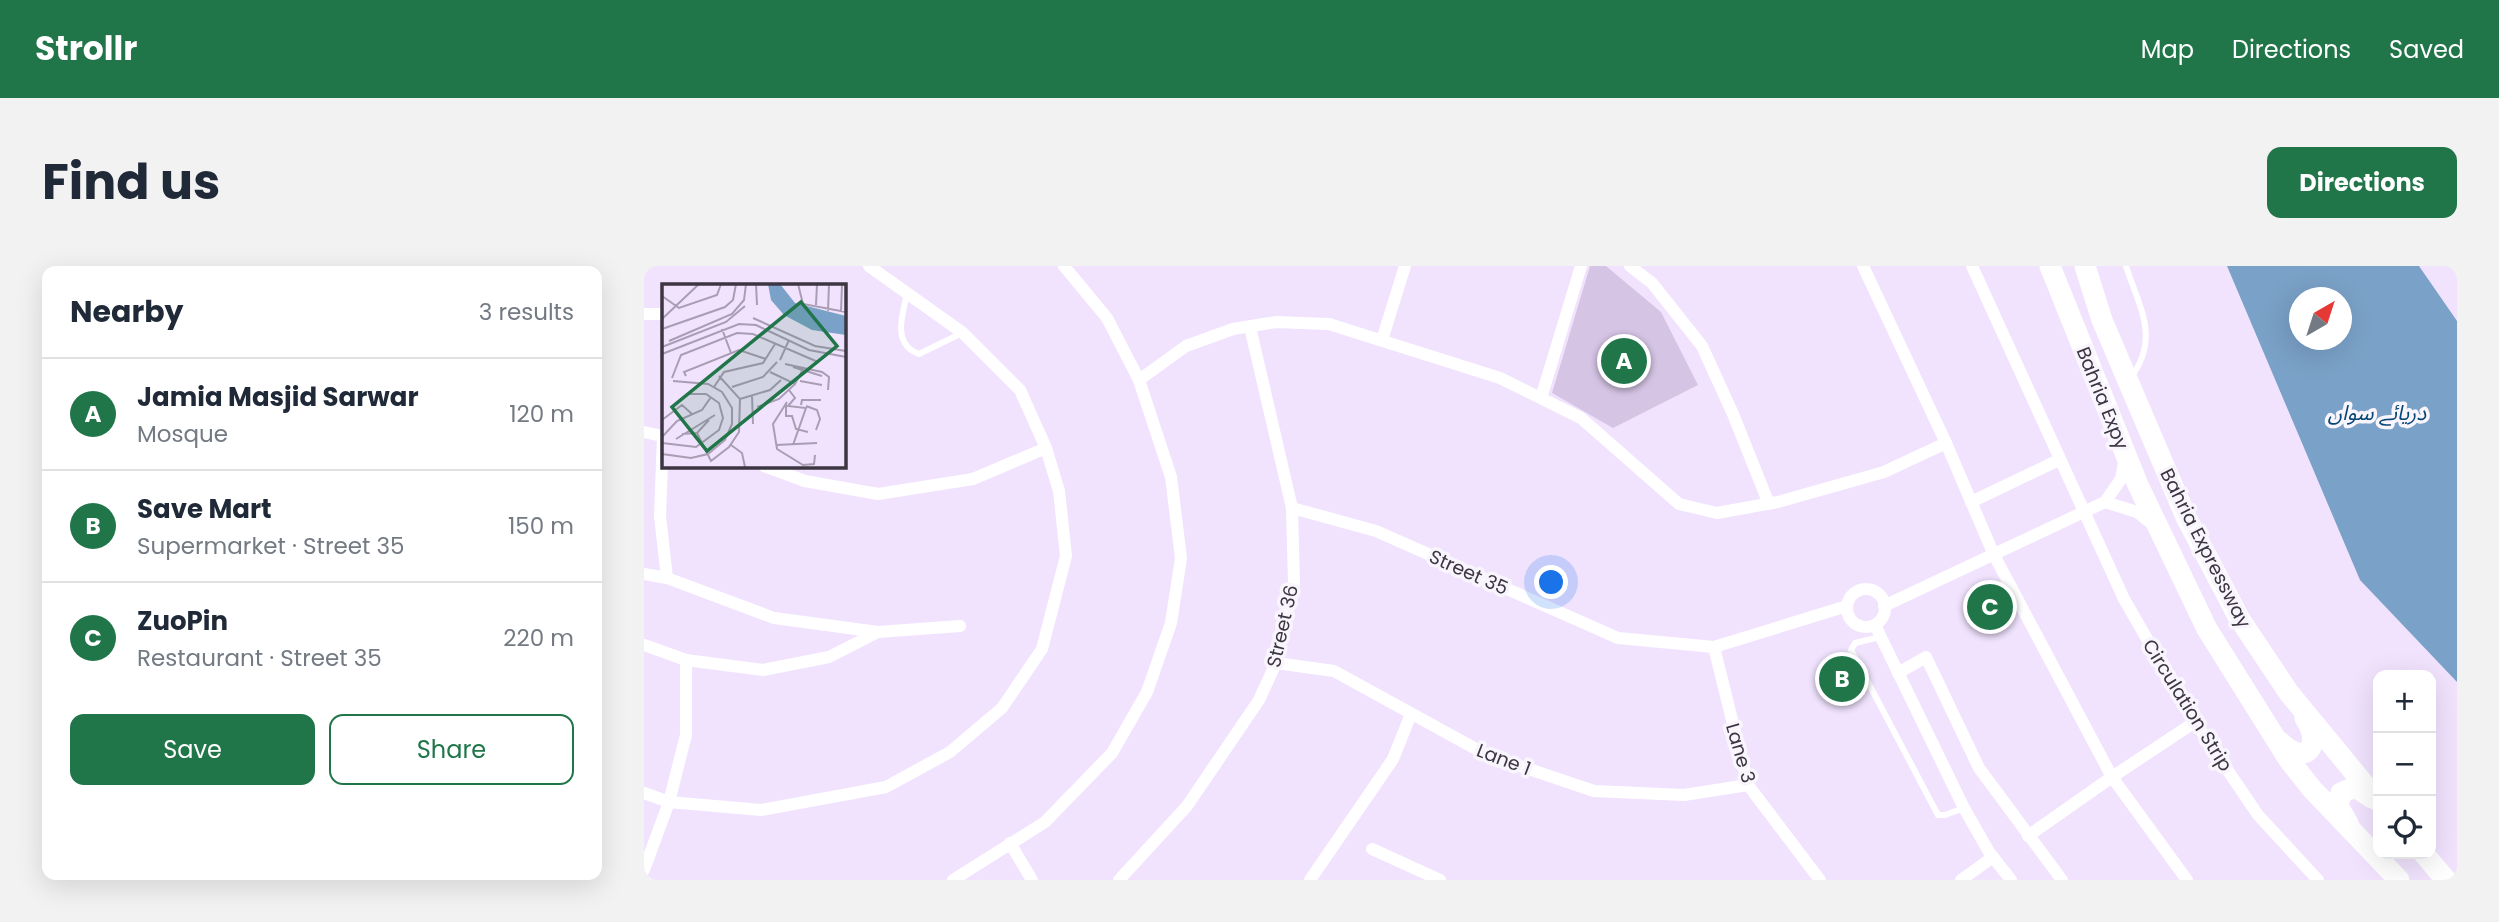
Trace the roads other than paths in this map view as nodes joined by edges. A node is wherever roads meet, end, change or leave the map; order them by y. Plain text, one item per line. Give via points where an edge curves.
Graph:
1 (1064, 266) edge
2 (1405, 266) edge
3 (1581, 266) edge
4 (1630, 266) edge
5 (1864, 266) edge
6 (1972, 266) edge
7 (2050, 266) edge
8 (2085, 266) edge
9 (2126, 266) edge
10 (869, 267) edge
11 (907, 294) junction
12 (644, 314) edge
13 (662, 314) edge
14 (1250, 327) junction
15 (963, 332) junction
16 (1382, 340) junction
17 (1139, 380) junction
18 (2128, 382) junction
19 (1541, 398) junction
20 (644, 432) edge
21 (662, 436) edge
22 (1946, 443) junction
23 (1046, 448) junction
24 (2125, 454) junction
25 (2059, 460) junction
26 (662, 463) edge
27 (768, 467) edge
28 (1970, 502) junction
29 (2105, 502) junction
30 (1769, 504) junction
31 (1292, 508) junction
32 (2084, 513) junction
33 (2158, 529) junction
34 (1994, 555) junction
35 (644, 574) edge
36 (667, 578) junction
37 (1847, 606) junction
38 (1884, 606) junction
39 (960, 626) dead end
40 (1877, 631) junction
41 (878, 632) junction
42 (644, 645) edge
43 (1714, 647) junction
44 (686, 660) junction
45 (1276, 663) junction
46 (1898, 673) junction
47 (2289, 693) junction
48 (1411, 714) junction
49 (2195, 722) junction
50 (2270, 732) junction
51 (2112, 777) junction
52 (1748, 785) junction
53 (644, 793) edge
54 (2373, 796) edge
55 (2373, 798) edge
56 (669, 802) junction
57 (1964, 808) junction
58 (2028, 836) junction
59 (1010, 843) junction
60 (1372, 849) dead end
61 (2368, 850) junction
62 (1993, 857) junction
63 (2428, 859) edge
64 (644, 870) edge
65 (953, 880) edge
66 (1032, 880) edge
67 (1119, 880) edge
68 (1310, 880) edge
69 (1440, 880) edge
70 (1820, 880) edge
71 (1961, 880) edge
72 (2011, 880) edge
73 (2062, 880) edge
74 (2187, 880) edge
75 (2318, 880) edge
76 (2399, 880) edge
77 (2446, 880) edge

1 - 17 street via 1107,318
2 - 16 street
3 - 19 street
4 - 30 street via 1652,284 1702,346
5 - 22 street
6 - 25 street, Circulation Strip
7 - 24 main road, Bahria Expy
8 - 18 main road, Bahria Expressway
9 - 18 lane via 2147,344 2142,362
10 - 11 street
11 - 15 street
11 - 15 lane via 900,324 909,350 919,354
12 - 13 street
14 - 16 street via 1276,322 1329,324
14 - 17 street via 1186,346
14 - 31 street, Street 36
15 - 23 street via 1020,390
16 - 19 street via 1500,378
17 - 59 street via 1171,477 1181,558 1171,623 1147,692 1112,753 1045,822
18 - 47 main road, Bahria Expressway via 2186,517 2239,618
19 - 30 street via 1581,418 1679,504 1717,513
20 - 21 street
22 - 28 street
22 - 30 street via 1884,472
23 - 27 street via 973,479 878,494 804,481
23 - 56 street via 1059,491 1066,556 1042,649 1002,708 950,752 887,787 761,810
24 - 29 street via 2121,479
24 - 33 main road, Bahria Expy
25 - 28 street
25 - 32 street, Circulation Strip
26 - 36 street via 660,516
28 - 34 street
29 - 32 street
29 - 33 street via 2137,512
31 - 43 street, Street 35 via 1376,531 1618,638
31 - 45 street, Street 36 via 1294,583
32 - 34 street
32 - 49 street, Circulation Strip via 2124,599
33 - 50 main road, Bahria Expressway via 2207,629
34 - 38 street
34 - 51 street
35 - 36 street
36 - 41 street via 774,618
37 - 38 street via 1856,593 1868,590 1879,595
37 - 40 street via 1857,625
37 - 43 street, Street 35
38 - 40 street
39 - 41 street
40 - 46 street
40 - 57 lane via 1851,650 1938,815
41 - 44 street via 829,657 763,670
42 - 44 street
43 - 52 street, Lane 3
44 - 56 street via 685,735
45 - 48 street, Lane 1 via 1334,671
45 - 67 street, Street 36 via 1259,700 1187,806
46 - 57 street
46 - 58 street via 1926,657 1979,768
47 - 50 main road via 2315,736 2314,744 2305,752 2292,752
47 - 54 main road, Bahria Expressway
48 - 52 street, Lane 1 via 1487,755 1594,791 1684,795
48 - 68 street via 1393,759
49 - 51 street
49 - 75 street, Circulation Strip via 2258,815
50 - 61 main road, Bahria Expressway via 2312,789
51 - 58 street
51 - 74 street
52 - 70 street, Lane 3
53 - 56 street
55 - 61 main road via 2355,787 2344,790 2338,800 2341,813
56 - 64 street
57 - 62 street
58 - 73 street
59 - 65 street
59 - 66 street
60 - 69 street
61 - 76 main road, Bahria Expressway
62 - 71 street
62 - 72 street
63 - 77 main road

